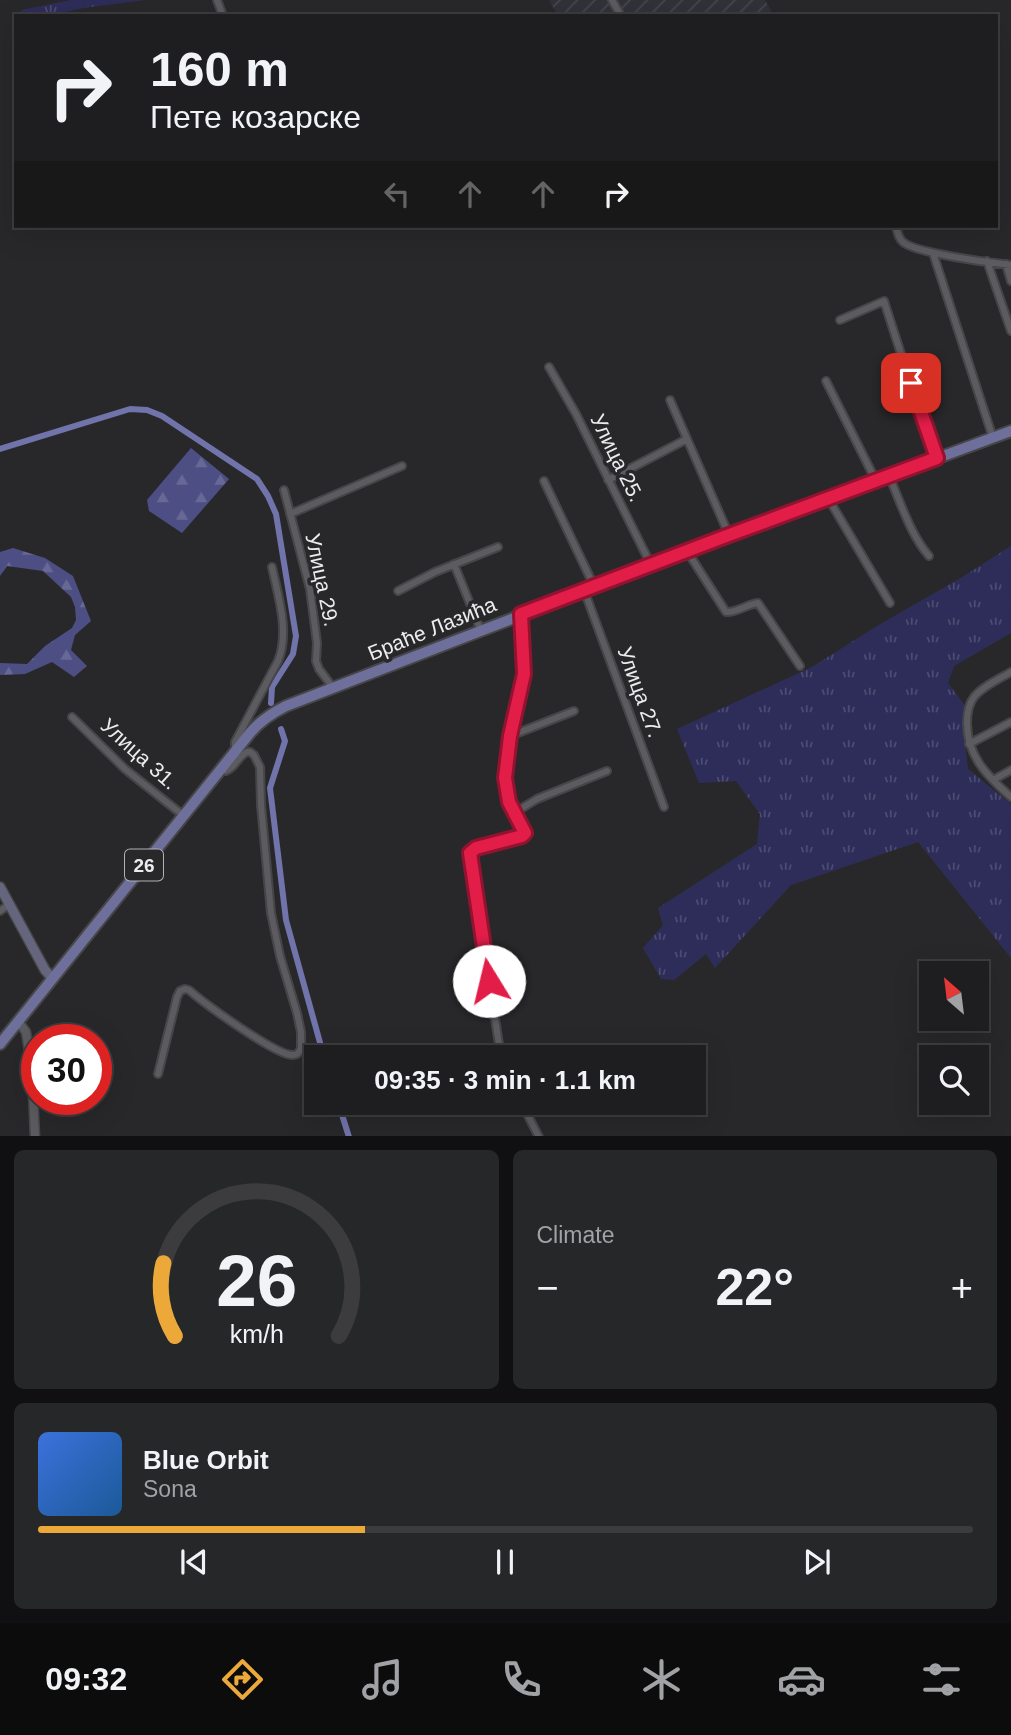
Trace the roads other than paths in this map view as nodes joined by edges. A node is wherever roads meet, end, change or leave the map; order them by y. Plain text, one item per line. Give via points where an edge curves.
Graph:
1 (897, 228) edge
2 (933, 253) junction
3 (987, 261) junction
4 (1008, 265) edge
5 (1011, 281) edge
6 (840, 320) dead end
7 (1011, 331) edge
8 (549, 368) dead end
9 (826, 381) dead end
10 (670, 400) dead end
11 (1011, 431) edge
12 (993, 438) junction
13 (687, 439) junction
14 (937, 458) junction
15 (402, 466) dead end
16 (889, 476) junction
17 (608, 480) junction
18 (544, 481) dead end
19 (876, 481) junction
20 (284, 490) dead end
21 (828, 498) junction
22 (290, 514) junction
23 (729, 535) junction
24 (498, 547) dead end
25 (687, 551) junction
26 (929, 556) dead end
27 (454, 564) junction
28 (651, 565) junction
29 (272, 567) dead end
30 (589, 588) junction
31 (398, 592) dead end
32 (890, 603) dead end
33 (521, 614) junction
34 (481, 631) junction
35 (800, 666) dead end
36 (1011, 672) edge
37 (334, 689) junction
38 (574, 711) dead end
39 (72, 717) dead end
40 (1011, 722) edge
41 (510, 736) junction
42 (969, 744) junction
43 (235, 751) junction
44 (222, 769) junction
45 (1011, 770) edge
46 (607, 771) dead end
47 (993, 780) junction
48 (1011, 797) edge
49 (664, 807) dead end
50 (514, 813) junction
51 (184, 816) junction
52 (0, 887) edge
53 (10, 904) junction
54 (0, 911) edge
55 (52, 978) junction
56 (18, 1021) junction
57 (4, 1039) edge
58 (499, 1045) edge
59 (158, 1074) dead end
60 (528, 1115) edge
61 (36, 1136) edge
62 (539, 1136) edge

1 - 2 street via 902,242
2 - 3 street
2 - 12 street
3 - 4 street
3 - 7 street
4 - 5 street
6 - 14 street via 884,301
8 - 17 street, Улица 25.
9 - 19 street
10 - 13 street
11 - 12 main road, 26
12 - 14 main road, Браће Лазића / 26
13 - 17 street
13 - 23 street
14 - 16 main road, Браће Лазића / 26
15 - 22 street, Улица 29.
16 - 19 main road, Браће Лазића / 26
16 - 26 street via 914,535
17 - 28 street, Улица 25.
18 - 30 street, Улица 27.
19 - 21 main road, Браће Лазића / 26
20 - 22 street, Улица 29.
21 - 23 main road, Браће Лазића / 26
21 - 32 street
22 - 37 street, Улица 29. via 310,589 318,669
23 - 25 main road, Браће Лазића / 26
24 - 27 street
25 - 28 main road, Браће Лазића / 26
25 - 35 street via 726,612 758,603
27 - 31 street
27 - 34 street
28 - 30 main road, Браће Лазића / 26
29 - 43 street via 283,628 282,650 234,742
30 - 33 main road, Браће Лазића / 26
30 - 49 street, Улица 27.
33 - 34 main road, Браће Лазића / 26
33 - 41 street via 524,674
34 - 37 main road, Браће Лазића / 26
36 - 42 street via 972,700 967,716
37 - 43 main road, Браће Лазића / 26 via 268,716
38 - 41 street
39 - 51 street, Улица 31. via 125,769
40 - 42 street
41 - 50 street via 505,778
42 - 47 street
43 - 44 main road, Браће Лазића / 26
44 - 51 main road, Браће Лазића / 26
44 - 59 street via 230,770 247,752 259,763 271,913 297,1013 301,1049 292,1055 278,1050 185,989 177,997
45 - 47 street
46 - 50 street
47 - 48 street
50 - 58 street via 524,835 470,853
51 - 55 main road, Браће Лазића / 26
52 - 53 main road
53 - 54 street
53 - 55 main road
55 - 56 main road, Браће Лазића / 26
56 - 57 main road, Браће Лазића / 26
56 - 61 street via 26,1032 32,1070
60 - 62 street

